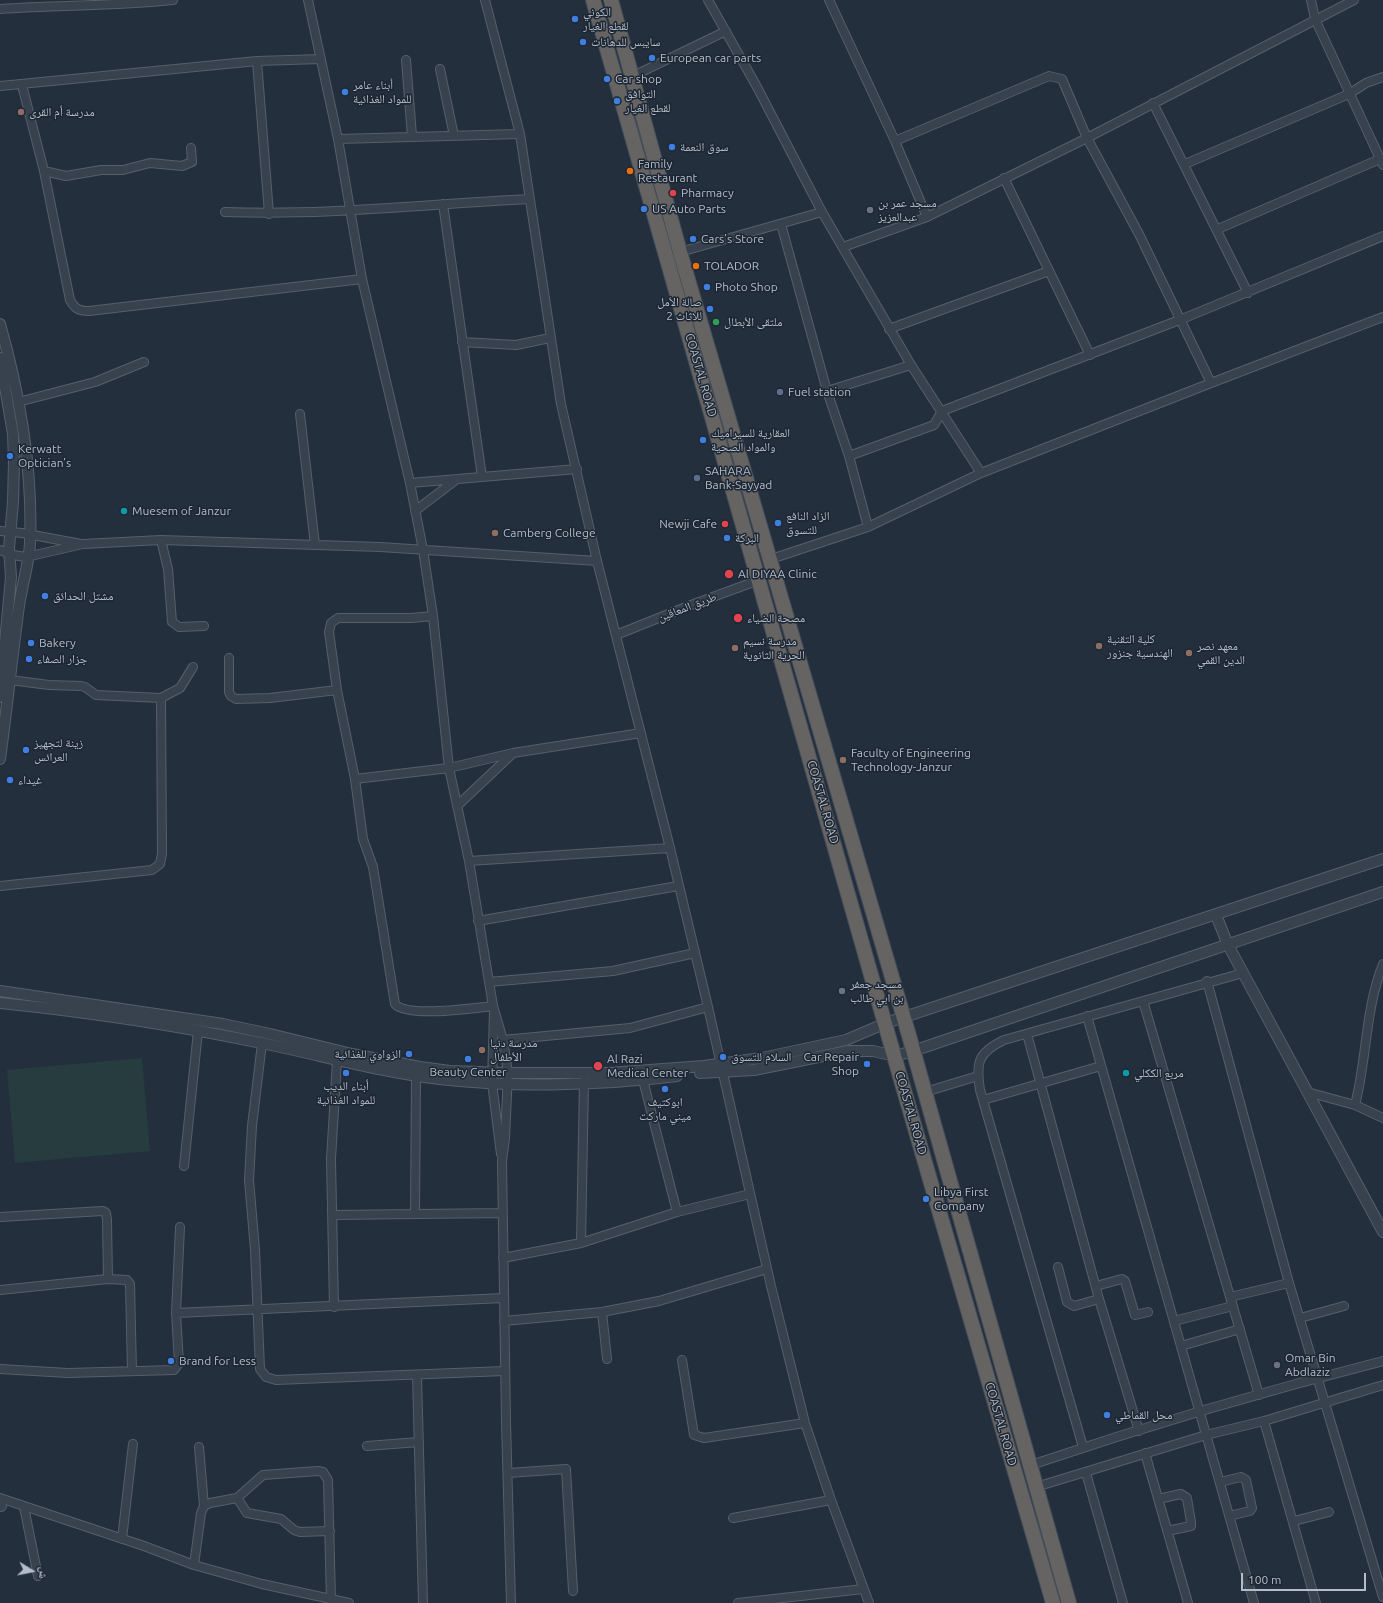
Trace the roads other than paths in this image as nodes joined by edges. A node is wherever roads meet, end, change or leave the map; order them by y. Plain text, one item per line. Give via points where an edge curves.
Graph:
1 (173, 0) edge
2 (308, 0) edge
3 (486, 0) edge
4 (593, 0) edge
5 (611, 0) edge
6 (708, 0) edge
7 (829, 0) edge
8 (1311, 0) edge
9 (1354, 0) edge
10 (57, 3) edge
11 (0, 9) edge
12 (1315, 19) junction
13 (726, 31) junction
14 (321, 59) junction
15 (406, 60) dead end
16 (257, 61) junction
17 (440, 69) dead end
18 (631, 77) junction
19 (1383, 77) edge
20 (22, 85) junction
21 (0, 86) edge
22 (1349, 94) junction
23 (1153, 103) junction
24 (520, 134) junction
25 (412, 136) junction
26 (454, 136) junction
27 (1087, 138) junction
28 (338, 139) junction
29 (895, 141) junction
30 (191, 148) dead end
31 (1381, 162) edge
32 (1185, 164) junction
33 (44, 171) junction
34 (1004, 178) junction
35 (529, 199) junction
36 (442, 204) junction
37 (225, 212) dead end
38 (352, 212) junction
39 (822, 212) junction
40 (269, 214) junction
41 (927, 217) junction
42 (781, 224) junction
43 (1218, 229) junction
44 (1383, 236) edge
45 (843, 247) junction
46 (680, 252) junction
47 (1049, 271) junction
48 (362, 279) junction
49 (1248, 293) junction
50 (1383, 317) edge
51 (1182, 320) junction
52 (0, 324) edge
53 (889, 329) junction
54 (550, 338) junction
55 (462, 342) junction
56 (1090, 355) junction
57 (0, 358) edge
58 (144, 362) dead end
59 (911, 365) junction
60 (1211, 383) junction
61 (827, 391) junction
62 (18, 402) junction
63 (942, 412) junction
64 (300, 414) dead end
65 (849, 456) junction
66 (577, 469) junction
67 (981, 473) junction
68 (482, 477) junction
69 (457, 479) junction
70 (410, 483) junction
71 (415, 511) junction
72 (868, 527) junction
73 (5, 531) edge
74 (30, 535) junction
75 (161, 540) junction
76 (83, 544) junction
77 (315, 545) junction
78 (423, 550) junction
79 (4, 552) edge
80 (28, 556) junction
81 (771, 559) junction
82 (597, 561) junction
83 (759, 580) junction
84 (433, 616) junction
85 (204, 626) dead end
86 (616, 636) junction
87 (3, 650) edge
88 (229, 658) dead end
89 (193, 667) dead end
90 (10, 680) junction
91 (337, 690) junction
92 (0, 697) edge
93 (161, 698) junction
94 (641, 733) junction
95 (513, 753) junction
96 (0, 759) edge
97 (449, 768) junction
98 (355, 780) junction
99 (457, 806) junction
100 (670, 848) junction
101 (1383, 859) edge
102 (469, 861) junction
103 (0, 886) edge
104 (678, 886) junction
105 (1383, 892) edge
106 (1216, 915) junction
107 (478, 921) junction
108 (1228, 945) junction
109 (695, 953) junction
110 (1383, 964) edge
111 (1243, 973) junction
112 (1207, 981) junction
113 (489, 982) junction
114 (0, 991) edge
115 (1143, 1001) junction
116 (0, 1003) edge
117 (494, 1007) junction
118 (708, 1007) junction
119 (1087, 1016) junction
120 (904, 1018) junction
121 (886, 1023) junction
122 (198, 1031) junction
123 (1027, 1034) junction
124 (503, 1040) junction
125 (262, 1043) junction
126 (913, 1051) junction
127 (895, 1056) junction
128 (337, 1061) junction
129 (1101, 1066) junction
130 (722, 1067) junction
131 (416, 1076) junction
132 (978, 1076) junction
133 (492, 1078) junction
134 (508, 1078) junction
135 (643, 1080) junction
136 (584, 1082) junction
137 (1042, 1084) junction
138 (925, 1092) junction
139 (1307, 1092) junction
140 (983, 1100) junction
141 (1355, 1105) junction
142 (1383, 1118) edge
143 (502, 1161) junction
144 (184, 1166) dead end
145 (750, 1194) junction
146 (677, 1212) junction
147 (503, 1213) junction
148 (415, 1214) junction
149 (333, 1215) junction
150 (0, 1217) edge
151 (180, 1227) dead end
152 (1383, 1232) edge
153 (581, 1243) junction
154 (503, 1258) junction
155 (1058, 1267) dead end
156 (767, 1269) junction
157 (108, 1279) junction
158 (1289, 1283) junction
159 (1096, 1286) junction
160 (0, 1290) edge
161 (1230, 1297) junction
162 (504, 1298) junction
163 (1100, 1299) junction
164 (1233, 1306) junction
165 (1344, 1306) dead end
166 (334, 1307) junction
167 (258, 1310) junction
168 (602, 1312) junction
169 (1148, 1312) dead end
170 (176, 1314) junction
171 (1300, 1318) junction
172 (504, 1321) junction
173 (1174, 1321) junction
174 (1240, 1329) junction
175 (1181, 1346) junction
176 (607, 1359) dead end
177 (682, 1360) dead end
178 (1383, 1361) edge
179 (0, 1369) edge
180 (132, 1371) junction
181 (505, 1371) junction
182 (417, 1375) junction
183 (1317, 1377) junction
184 (1383, 1385) edge
185 (1259, 1395) junction
186 (1325, 1403) junction
187 (1200, 1412) junction
188 (1264, 1421) junction
189 (805, 1423) junction
190 (1139, 1431) junction
191 (1206, 1435) junction
192 (419, 1442) junction
193 (133, 1444) dead end
194 (367, 1446) dead end
195 (198, 1447) dead end
196 (1083, 1447) junction
197 (1145, 1453) junction
198 (1031, 1465) junction
199 (508, 1473) junction
200 (1086, 1473) junction
201 (1220, 1482) junction
202 (1036, 1487) junction
203 (237, 1498) junction
204 (1158, 1499) junction
205 (831, 1500) junction
206 (0, 1504) edge
207 (21, 1506) junction
208 (204, 1506) junction
209 (1329, 1512) dead end
210 (1229, 1516) junction
211 (733, 1518) dead end
212 (1294, 1521) junction
213 (330, 1531) junction
214 (1167, 1531) junction
215 (122, 1539) junction
216 (194, 1566) junction
217 (38, 1576) dead end
218 (863, 1589) junction
219 (573, 1591) dead end
220 (1382, 1592) edge
221 (331, 1600) junction
222 (762, 1601) edge
223 (349, 1603) edge
224 (423, 1603) edge
225 (511, 1603) edge
226 (738, 1603) edge
227 (869, 1603) edge
228 (1053, 1603) edge
229 (1069, 1603) edge
230 (1123, 1603) edge
231 (1188, 1603) edge
232 (1254, 1603) edge
233 (1316, 1603) edge

1 - 10 street via 141,4
2 - 14 street
3 - 24 street
4 - 83 highway, COASTAL ROAD
5 - 18 highway, COASTAL ROAD
6 - 13 street
7 - 29 street
8 - 12 street
9 - 12 street
10 - 11 street
12 - 22 street
12 - 23 street
13 - 18 street
13 - 39 street
14 - 16 street
14 - 28 street
15 - 25 street
16 - 20 street
16 - 40 street
17 - 26 street
18 - 46 highway, COASTAL ROAD
19 - 22 street via 1366,83
20 - 21 street
20 - 33 street
22 - 31 street
22 - 32 street
23 - 27 street
23 - 32 street
24 - 26 street
24 - 35 street
25 - 26 street
25 - 28 street
27 - 29 street via 1062,79 1049,76
27 - 34 street
27 - 51 street
28 - 38 street
29 - 41 street
30 - 33 street via 192,162 182,166 150,163 123,170 101,170 66,176
31 - 43 street
32 - 43 street
33 - 48 street via 70,300 73,307 79,310 89,311
34 - 41 street
34 - 47 street
35 - 36 street
35 - 54 street
36 - 38 street
36 - 55 street
37 - 40 street
38 - 40 street
38 - 48 street
39 - 42 street
39 - 45 street
41 - 45 street
42 - 46 street
42 - 61 street
43 - 49 street
44 - 49 street
45 - 53 street
46 - 81 highway, COASTAL ROAD
47 - 53 street
47 - 56 street
48 - 70 street
49 - 51 street
50 - 60 street
51 - 56 street
51 - 60 street
52 - 62 street
53 - 59 street
54 - 55 street via 516,345
54 - 66 street via 561,404
55 - 68 street
56 - 63 street
57 - 73 street via 13,434 14,462
58 - 62 street via 95,382
59 - 61 street
59 - 63 street
60 - 67 street
61 - 65 street
62 - 74 street via 27,469
63 - 65 street via 934,425
63 - 67 street
64 - 77 street
65 - 72 street
66 - 68 street
66 - 82 street
67 - 72 street
68 - 69 street
69 - 70 street
69 - 71 street
70 - 71 street
71 - 78 street
72 - 81 street
73 - 74 street
73 - 79 street
74 - 76 street
74 - 80 street
75 - 76 street
75 - 77 street
75 - 85 street via 168,569 172,622 179,627
76 - 80 street
77 - 78 street
78 - 82 street
78 - 84 street
79 - 80 street
79 - 87 street via 11,577
80 - 90 street
81 - 120 highway, COASTAL ROAD
82 - 86 street
83 - 86 street, طريق المعاقين
83 - 121 highway, COASTAL ROAD
84 - 91 street via 335,619 329,632
84 - 97 street
86 - 94 street
87 - 92 street
88 - 91 street via 230,692 236,699 270,698
89 - 93 street via 180,688
90 - 93 street via 85,687 96,695
90 - 96 street
91 - 98 street
93 - 103 street via 160,864 152,870
94 - 95 street
94 - 100 street
95 - 97 street
95 - 99 street
97 - 98 street
97 - 99 street
98 - 117 street via 363,839 373,867 395,1004 402,1010 417,1011
99 - 102 street
100 - 102 street
100 - 104 street
101 - 106 street
102 - 107 street
104 - 107 street
104 - 109 street
105 - 108 street
106 - 108 street
106 - 120 street
107 - 113 street
108 - 111 street
108 - 126 street
109 - 113 street via 613,971
109 - 118 street
110 - 141 street
111 - 112 street
111 - 139 street
112 - 115 street
112 - 158 street
113 - 117 street
114 - 133 street via 223,1024 352,1054
115 - 119 street
115 - 161 street
116 - 122 street via 121,1018
117 - 124 street
117 - 133 street
118 - 124 street via 630,1028
118 - 130 street
119 - 123 street
119 - 129 street
120 - 121 street
120 - 126 highway, COASTAL ROAD
121 - 127 highway, COASTAL ROAD
121 - 130 street via 846,1040
122 - 125 street
122 - 144 street
123 - 132 street via 1004,1040 984,1053 977,1069
123 - 137 street
124 - 134 street
125 - 128 street
125 - 167 street via 249,1156
126 - 127 street
126 - 138 highway, COASTAL ROAD
127 - 130 street via 874,1051 848,1051 754,1070
127 - 228 highway, COASTAL ROAD
128 - 131 street
128 - 149 street via 331,1159
129 - 137 street
129 - 173 street
130 - 134 street
130 - 135 street
130 - 145 street
131 - 133 street
131 - 148 street
132 - 138 street
132 - 140 street
133 - 134 street
133 - 143 street
134 - 136 street
134 - 143 street
135 - 136 street
135 - 146 street
136 - 153 street
137 - 140 street
137 - 159 street
138 - 198 highway, COASTAL ROAD
139 - 141 street
139 - 152 street
140 - 196 street
141 - 142 street
143 - 147 street
145 - 146 street
145 - 156 street
146 - 153 street
147 - 148 street
147 - 154 street
148 - 149 street
149 - 166 street
150 - 157 street via 103,1211 107,1220
151 - 170 street
153 - 154 street
154 - 162 street
155 - 163 street via 1070,1305
156 - 168 street via 659,1301
156 - 189 street
157 - 160 street
157 - 180 street via 124,1279 130,1284
158 - 161 street
158 - 171 street
159 - 163 street
159 - 169 street via 1122,1279 1125,1281 1135,1315
161 - 164 street
162 - 166 street
162 - 172 street
163 - 190 street
164 - 173 street
164 - 174 street
165 - 171 street
166 - 167 street
167 - 170 street
167 - 182 street via 260,1369 266,1377 276,1380
168 - 172 street
168 - 176 street
170 - 180 street via 177,1367 169,1371
171 - 183 street
172 - 181 street
173 - 175 street
174 - 175 street
174 - 185 street
175 - 187 street
177 - 189 street via 694,1435 704,1438
178 - 183 street
179 - 180 street via 68,1373
181 - 182 street
181 - 199 street
182 - 192 street
183 - 185 street
183 - 186 street
184 - 186 street
185 - 187 street
186 - 188 street
186 - 220 street
187 - 190 street
187 - 191 street
188 - 191 street
188 - 212 street
189 - 205 street
190 - 196 street
191 - 197 street
191 - 201 street
192 - 194 street
192 - 224 street
193 - 215 street
195 - 208 street
196 - 198 street
197 - 200 street
197 - 204 street
198 - 202 highway, COASTAL ROAD
199 - 219 street via 566,1469
199 - 225 street
200 - 202 street
200 - 230 street
201 - 210 street
201 - 210 street via 1241,1477 1246,1480 1252,1508 1250,1511
202 - 229 highway, COASTAL ROAD
203 - 208 street
203 - 213 street via 247,1513 281,1519 294,1530 308,1533
203 - 213 street via 263,1475 323,1472 328,1480
204 - 214 street
204 - 214 street via 1181,1494 1187,1498 1190,1526
205 - 211 street
205 - 218 street
206 - 207 street
207 - 215 street
207 - 217 street
208 - 216 street
209 - 212 street
210 - 232 street
212 - 233 street
213 - 221 street
214 - 231 street
215 - 216 street
216 - 221 street
218 - 222 street
218 - 227 street
221 - 223 street
222 - 226 street

